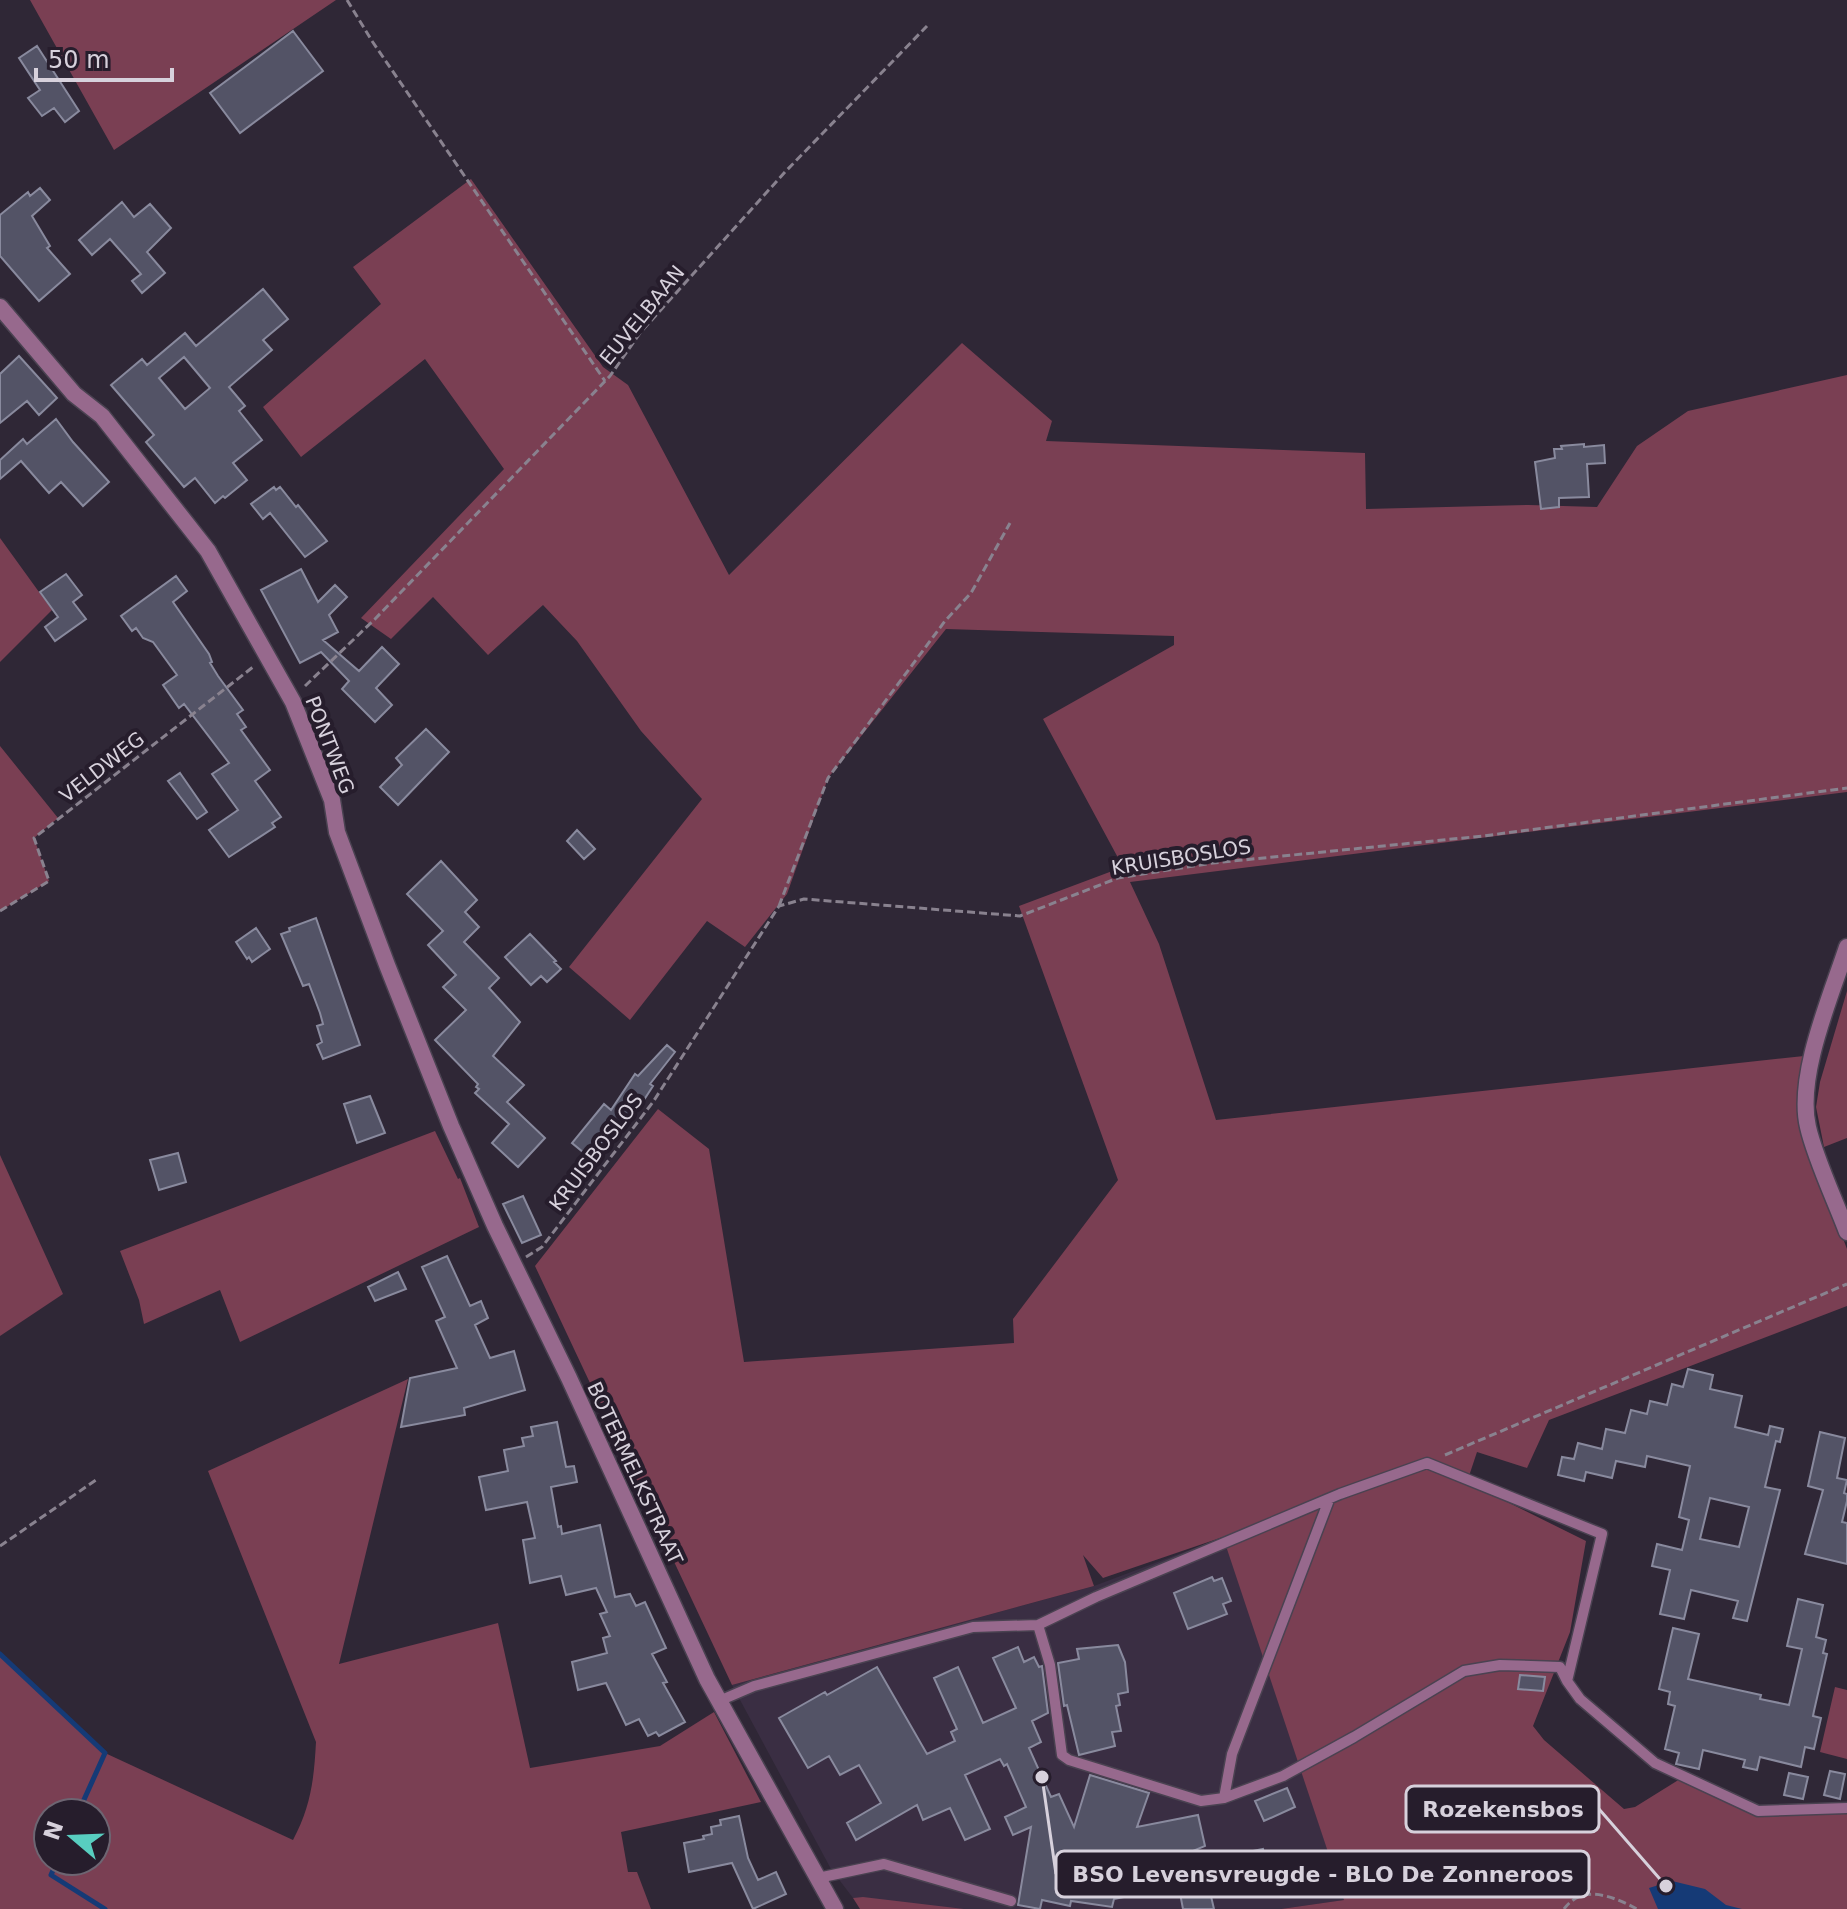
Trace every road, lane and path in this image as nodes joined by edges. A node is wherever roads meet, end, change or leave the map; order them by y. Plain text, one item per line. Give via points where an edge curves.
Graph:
1 (347, 0) edge
2 (927, 26) dead end
3 (0, 307) edge
4 (605, 381) junction
5 (1010, 523) dead end
6 (268, 655) junction
7 (288, 693) junction
8 (1847, 788) edge
9 (779, 906) junction
10 (0, 911) edge
11 (1847, 947) edge
12 (1847, 1232) edge
13 (513, 1262) junction
14 (1847, 1284) edge
15 (1427, 1463) junction
16 (96, 1480) dead end
17 (1329, 1500) junction
18 (0, 1546) edge
19 (1038, 1625) junction
20 (1567, 1681) junction
21 (719, 1701) junction
22 (1224, 1798) junction
23 (1847, 1808) edge
24 (818, 1878) junction
25 (1011, 1901) dead end
26 (835, 1909) edge
27 (1564, 1909) edge
28 (1637, 1909) edge

1 - 4 path
2 - 4 path, EUVELBAAN via 744,218 640,333
3 - 6 street, PONTWEG via 74,394 102,416 208,551
4 - 7 path, EUVELBAAN via 375,619 306,685
5 - 9 path via 971,593 828,778
6 - 7 street, PONTWEG
6 - 10 path, VELDWEG via 34,838 49,881
7 - 13 street, PONTWEG via 332,800 337,832 393,980
8 - 9 path, KRUISBOSLOS via 1483,836 1213,863 1118,878 1020,916 804,899
9 - 13 path, KRUISBOSLOS via 624,1142 542,1247
11 - 12 street via 1810,1064 1805,1098 1808,1127
13 - 21 street, BOTERMELKSTRAAT
14 - 15 path
15 - 17 lane
15 - 20 lane via 1602,1534
16 - 18 path
17 - 19 lane
17 - 22 lane via 1232,1754
19 - 21 lane via 973,1627 754,1686
19 - 22 lane via 1050,1665 1062,1755 1201,1801
20 - 22 lane via 1560,1667 1500,1665 1464,1671 1283,1776
20 - 23 lane via 1580,1699 1655,1763 1758,1811
21 - 24 street, BOTERMELKSTRAAT
24 - 25 lane via 884,1864
24 - 26 street, BOTERMELKSTRAAT
27 - 28 path via 1582,1895 1597,1894

